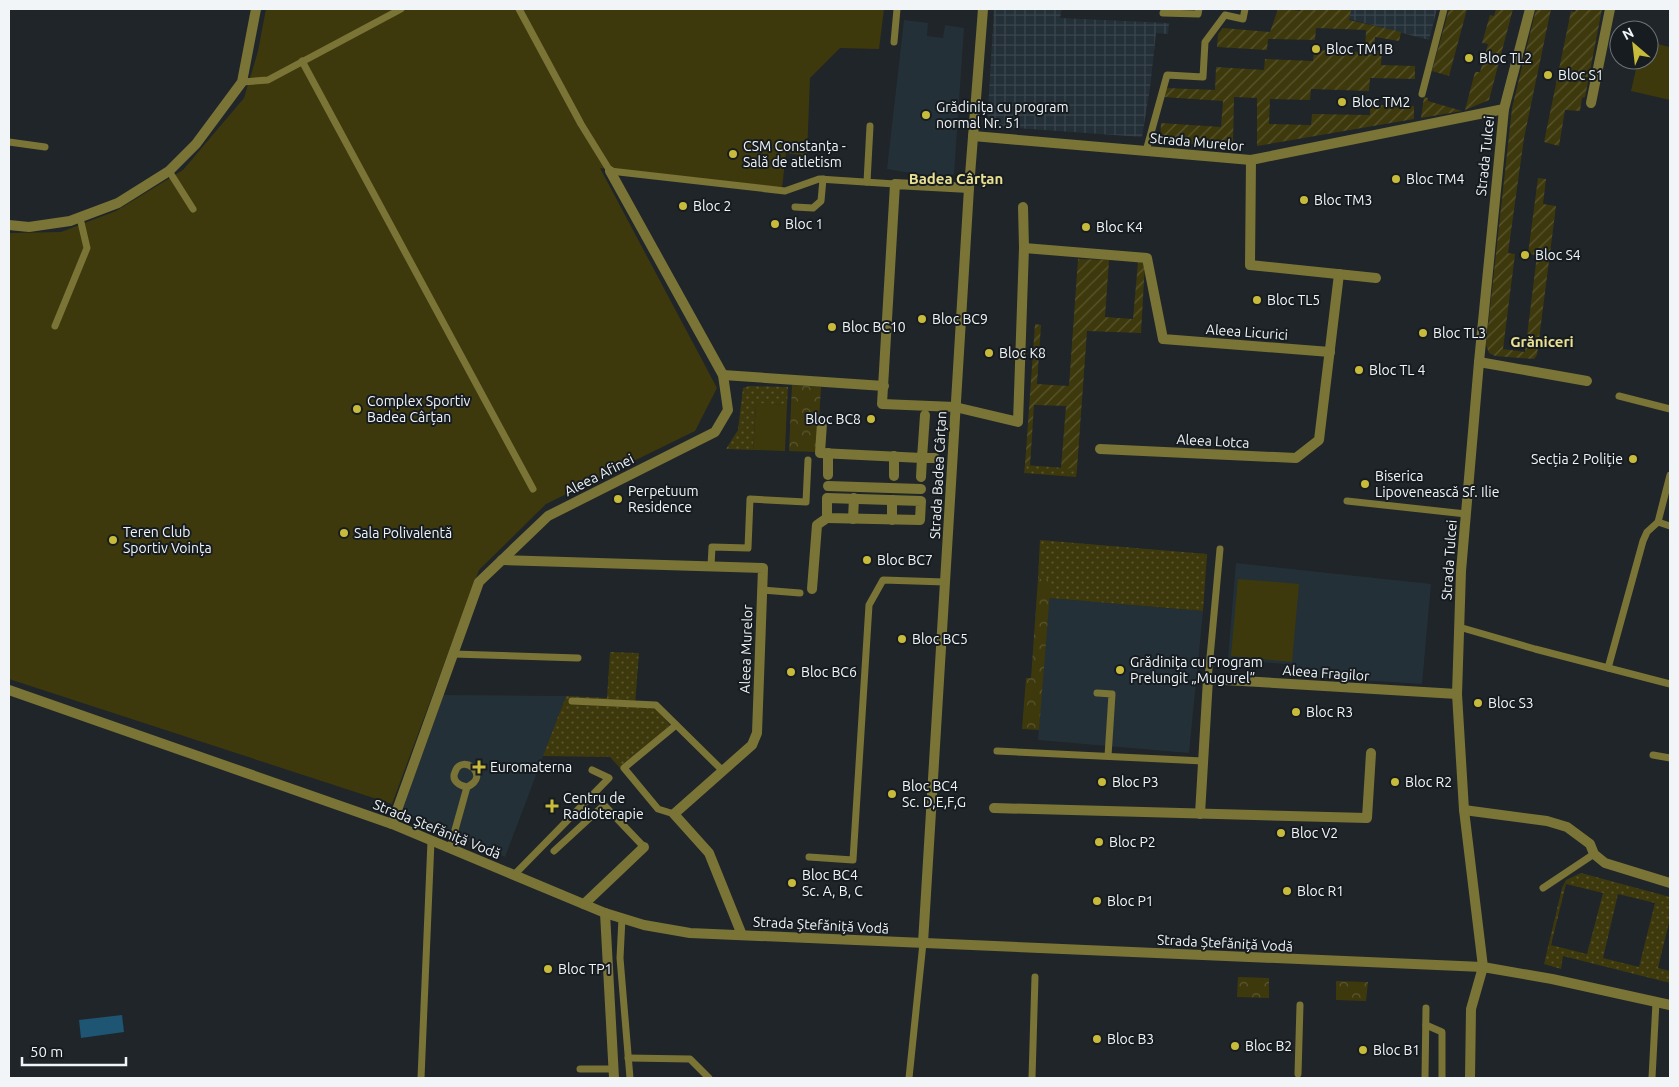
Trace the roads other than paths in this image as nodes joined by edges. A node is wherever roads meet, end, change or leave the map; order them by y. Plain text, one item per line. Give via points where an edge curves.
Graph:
1 (256, 9) edge
2 (401, 9) edge
3 (519, 9) edge
4 (897, 9) edge
5 (983, 9) edge
6 (1199, 9) edge
7 (1245, 9) edge
8 (1444, 9) edge
9 (1530, 9) edge
10 (1610, 9) edge
11 (1163, 13) dead end
12 (894, 42) dead end
13 (302, 61) junction
14 (242, 82) junction
15 (1422, 94) dead end
16 (1591, 103) dead end
17 (1504, 109) junction
18 (870, 126) dead end
19 (973, 136) junction
20 (9, 142) edge
21 (45, 147) dead end
22 (1146, 151) junction
23 (1251, 160) junction
24 (169, 171) junction
25 (610, 171) junction
26 (823, 179) junction
27 (867, 182) junction
28 (895, 184) junction
29 (969, 188) junction
30 (795, 207) dead end
31 (1023, 207) dead end
32 (193, 209) dead end
33 (80, 218) junction
34 (9, 225) edge
35 (1024, 248) junction
36 (1339, 274) junction
37 (1376, 278) dead end
38 (55, 326) dead end
39 (1330, 352) junction
40 (1479, 362) junction
41 (723, 375) junction
42 (1587, 381) dead end
43 (884, 386) junction
44 (1619, 396) dead end
45 (955, 408) junction
46 (1670, 409) edge
47 (925, 415) dead end
48 (822, 423) dead end
49 (1100, 448) dead end
50 (828, 453) junction
51 (894, 456) junction
52 (922, 458) junction
53 (935, 458) dead end
54 (808, 460) dead end
55 (1670, 475) edge
56 (894, 476) dead end
57 (922, 477) dead end
58 (533, 489) dead end
59 (921, 489) dead end
60 (854, 498) junction
61 (892, 500) junction
62 (1347, 501) dead end
63 (1466, 514) junction
64 (827, 518) junction
65 (853, 518) junction
66 (892, 520) junction
67 (1658, 522) junction
68 (1670, 526) edge
69 (1220, 548) dead end
70 (502, 560) junction
71 (711, 566) junction
72 (945, 582) junction
73 (812, 589) dead end
74 (762, 590) junction
75 (800, 593) dead end
76 (1459, 626) junction
77 (453, 654) junction
78 (578, 658) dead end
79 (1608, 668) junction
80 (1208, 679) junction
81 (1670, 684) edge
82 (9, 690) edge
83 (1097, 693) dead end
84 (1457, 694) junction
85 (572, 701) dead end
86 (676, 725) junction
87 (997, 751) dead end
88 (1371, 753) dead end
89 (1654, 755) dead end
90 (1108, 756) junction
91 (1670, 758) edge
92 (1203, 761) junction
93 (592, 770) dead end
94 (723, 770) junction
95 (468, 787) dead end
96 (994, 808) dead end
97 (1464, 810) junction
98 (674, 814) junction
99 (1200, 814) junction
100 (392, 824) junction
101 (431, 841) junction
102 (644, 847) joint
103 (450, 848) junction
104 (554, 851) dead end
105 (1594, 854) junction
106 (809, 857) dead end
107 (514, 875) junction
108 (1670, 883) edge
109 (1543, 888) dead end
110 (584, 904) junction
111 (605, 913) junction
112 (622, 918) junction
113 (742, 935) junction
114 (923, 943) junction
115 (1483, 967) junction
116 (1036, 977) dead end
117 (1656, 1002) junction
118 (1300, 1005) dead end
119 (1670, 1005) edge
120 (1426, 1008) dead end
121 (1426, 1025) junction
122 (628, 1058) junction
123 (580, 1069) dead end
124 (614, 1074) edge
125 (1298, 1074) dead end
126 (420, 1078) edge
127 (630, 1078) edge
128 (710, 1078) edge
129 (909, 1078) edge
130 (1032, 1078) edge
131 (1425, 1078) edge
132 (1442, 1078) edge
133 (1470, 1078) edge
134 (1652, 1078) edge

1 - 14 street
2 - 13 lane
3 - 25 lane
4 - 12 lane
5 - 19 street, Strada Badea Cârțan
6 - 11 lane via 1198,14
7 - 22 lane via 1243,18 1225,15 1205,42 1203,76 1167,75
8 - 15 lane
9 - 17 street, Strada Tulcei
10 - 16 street
13 - 14 lane via 268,80
13 - 58 lane
14 - 24 street via 196,144
17 - 23 street, Strada Murelor
17 - 40 street, Strada Tulcei
18 - 27 lane
19 - 22 street, Strada Murelor
19 - 29 street, Strada Badea Cârțan
20 - 21 lane
22 - 23 street, Strada Murelor
23 - 36 street via 1250,265
24 - 32 lane
24 - 33 street via 118,203
25 - 26 lane via 785,191
25 - 41 street, Aleea Afinei
26 - 27 lane
26 - 30 lane via 821,201 813,208
27 - 28 lane
28 - 29 street
28 - 43 street
29 - 45 street, Strada Badea Cârțan
31 - 35 street
33 - 34 street via 29,227
33 - 38 lane via 87,248
35 - 39 street, Aleea Licurici via 1148,258 1163,339
35 - 45 street via 1018,422
36 - 37 street
36 - 39 street
39 - 49 street, Aleea Lotca via 1319,440 1296,458
40 - 42 street
40 - 63 street, Strada Tulcei
41 - 43 street
41 - 70 street, Aleea Afinei via 728,410 715,432 548,516
43 - 45 street via 882,404
44 - 46 lane
45 - 72 street, Strada Badea Cârțan
47 - 52 street
48 - 50 street via 820,453
50 - 51 street
50 - 59 street via 828,480
51 - 52 street
51 - 56 street
52 - 53 street
52 - 57 street
54 - 71 lane via 806,502 750,499 748,548 712,547
55 - 67 lane
60 - 61 street
60 - 64 street via 827,498
60 - 65 street
61 - 66 street
61 - 66 street via 921,501 920,520
62 - 63 lane
63 - 76 street, Strada Tulcei
64 - 65 street
64 - 73 street via 817,525
65 - 66 street
67 - 68 lane
67 - 79 lane via 1642,541
69 - 80 lane
70 - 71 street, Aleea Murelor
70 - 77 street, Aleea Afinei via 479,582
71 - 74 street, Aleea Murelor via 763,568
72 - 106 lane via 883,580 869,605 853,860
72 - 114 street, Strada Badea Cârțan
74 - 75 lane
74 - 94 street, Aleea Murelor via 757,733 752,745
76 - 79 lane
76 - 84 street, Strada Tulcei
77 - 78 lane
77 - 100 street, Aleea Afinei
79 - 81 lane
80 - 84 street, Aleea Fragilor
80 - 92 street
82 - 100 street, Strada Ștefăniță Vodă
83 - 90 lane via 1112,694
84 - 97 street, Strada Tulcei
85 - 86 lane via 656,705
86 - 94 lane
86 - 98 lane via 624,768 658,810
87 - 90 lane
88 - 99 street via 1367,818
89 - 91 lane
90 - 92 lane
92 - 99 street
93 - 107 lane via 609,778
94 - 98 street, Aleea Murelor
95 - 103 lane
96 - 99 street
97 - 105 street via 1547,821 1567,827 1590,844
97 - 115 street, Strada Tulcei
98 - 113 street via 708,853
100 - 101 street, Strada Ștefăniță Vodă
101 - 103 street, Strada Ștefăniță Vodă
101 - 126 lane
102 - 104 lane via 604,805
102 - 110 street
103 - 107 street, Strada Ștefăniță Vodă
105 - 108 street via 1605,863
105 - 109 lane
107 - 110 street, Strada Ștefăniță Vodă
110 - 111 street, Strada Ștefăniță Vodă
111 - 112 street, Strada Ștefăniță Vodă
111 - 124 street
112 - 113 street, Strada Ștefăniță Vodă via 690,933
112 - 122 lane via 620,958
113 - 114 street, Strada Ștefăniță Vodă
114 - 115 street, Strada Ștefăniță Vodă
114 - 129 lane
115 - 117 street, Strada Ștefăniță Vodă
115 - 133 street via 1471,1009
116 - 130 lane
117 - 119 street, Strada Ștefăniță Vodă
117 - 134 lane
118 - 125 lane
120 - 121 lane
121 - 131 lane
121 - 132 lane via 1442,1032
122 - 127 lane
122 - 128 lane via 690,1059
123 - 124 lane

